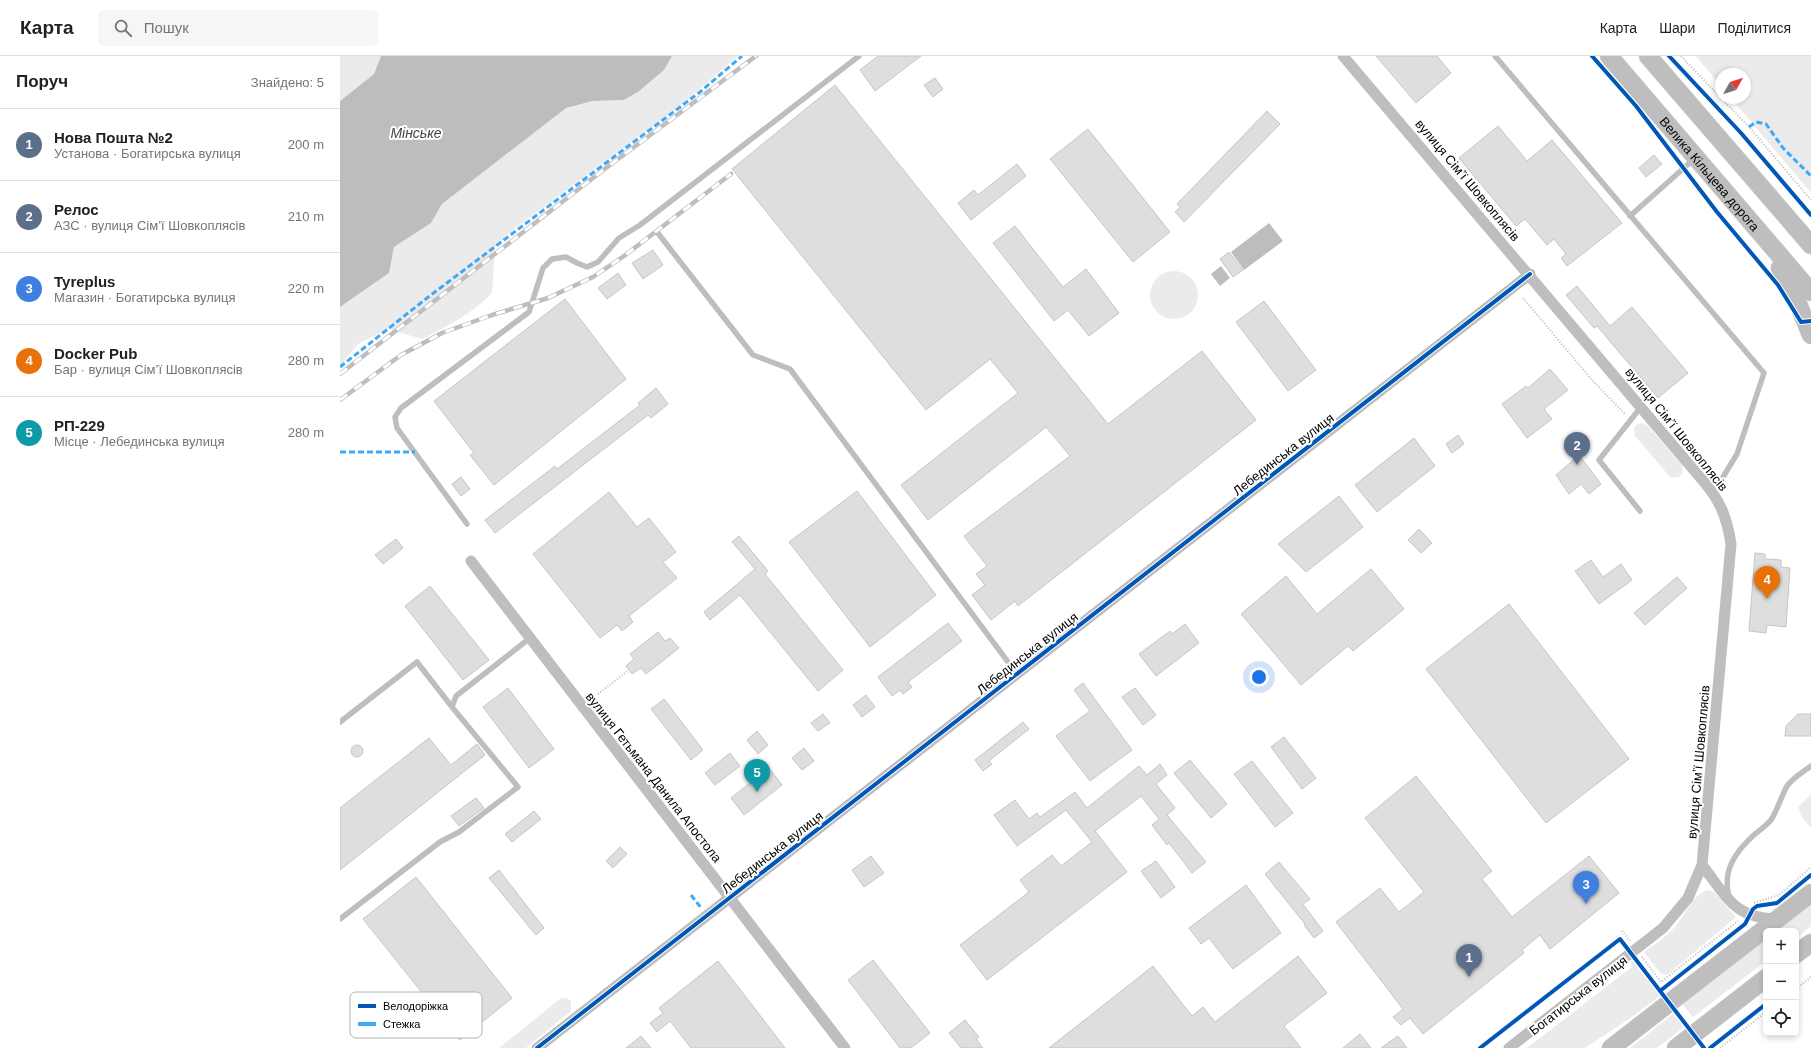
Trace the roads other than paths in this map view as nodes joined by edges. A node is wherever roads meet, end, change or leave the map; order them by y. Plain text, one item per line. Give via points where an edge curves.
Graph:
1 (859, 56) edge
2 (1343, 56) edge
3 (1495, 56) edge
4 (1609, 56) edge
5 (1648, 56) edge
6 (1696, 157) junction
7 (1630, 216) junction
8 (657, 232) dead end
9 (1764, 237) junction
10 (1811, 246) edge
11 (1530, 274) junction
12 (1811, 292) edge
13 (1811, 335) edge
14 (1641, 406) junction
15 (1711, 490) junction
16 (1640, 511) dead end
17 (467, 524) dead end
18 (470, 561) dead end
19 (530, 638) junction
20 (1017, 674) junction
21 (452, 707) junction
22 (340, 722) edge
23 (1811, 766) edge
24 (1702, 865) junction
25 (1811, 893) edge
26 (730, 898) junction
27 (1731, 902) junction
28 (340, 919) edge
29 (1777, 919) junction
30 (1811, 943) edge
31 (1799, 952) edge
32 (1763, 980) edge
33 (537, 1048) edge
34 (845, 1048) edge
35 (1509, 1048) edge
36 (1611, 1048) edge
37 (1676, 1048) edge

1 - 17 lane via 640,225 619,238 598,262 586,267 566,257 552,259 543,268 529,312 401,408 395,417 397,428
2 - 11 street, вулиця Сімʼї Шовкоплясів
3 - 7 lane
4 - 6 main road, Велика Кільцева дорога
5 - 10 main road
6 - 7 lane
6 - 9 main road, Велика Кільцева дорога
7 - 15 lane via 1764,373 1737,454 1723,477
8 - 20 lane via 753,355 790,370
9 - 12 main road, Велика Кільцева дорога
9 - 13 main road via 1792,289
11 - 14 street, вулиця Сімʼї Шовкоплясів
11 - 20 street, Лебединська вулиця
14 - 15 street, вулиця Сімʼї Шовкоплясів
14 - 16 lane via 1599,460
15 - 24 street, вулиця Сімʼї Шовкоплясів via 1728,522 1731,544
18 - 19 street, вулиця Гетьмана Данила Апостола
19 - 21 lane via 456,696
19 - 26 street, вулиця Гетьмана Данила Апостола
20 - 26 street, Лебединська вулиця
21 - 22 lane via 417,662
21 - 28 lane via 518,787 459,832 440,842
23 - 27 lane via 1788,786 1779,808 1770,821 1753,836 1732,862 1727,872 1726,884
24 - 27 street
24 - 35 street, Богатирська вулиця via 1688,898 1663,928
25 - 29 main road
26 - 33 street, Лебединська вулиця
26 - 34 street, вулиця Гетьмана Данила Апостола
27 - 29 street via 1747,915
29 - 36 main road
30 - 31 main road
32 - 37 main road

